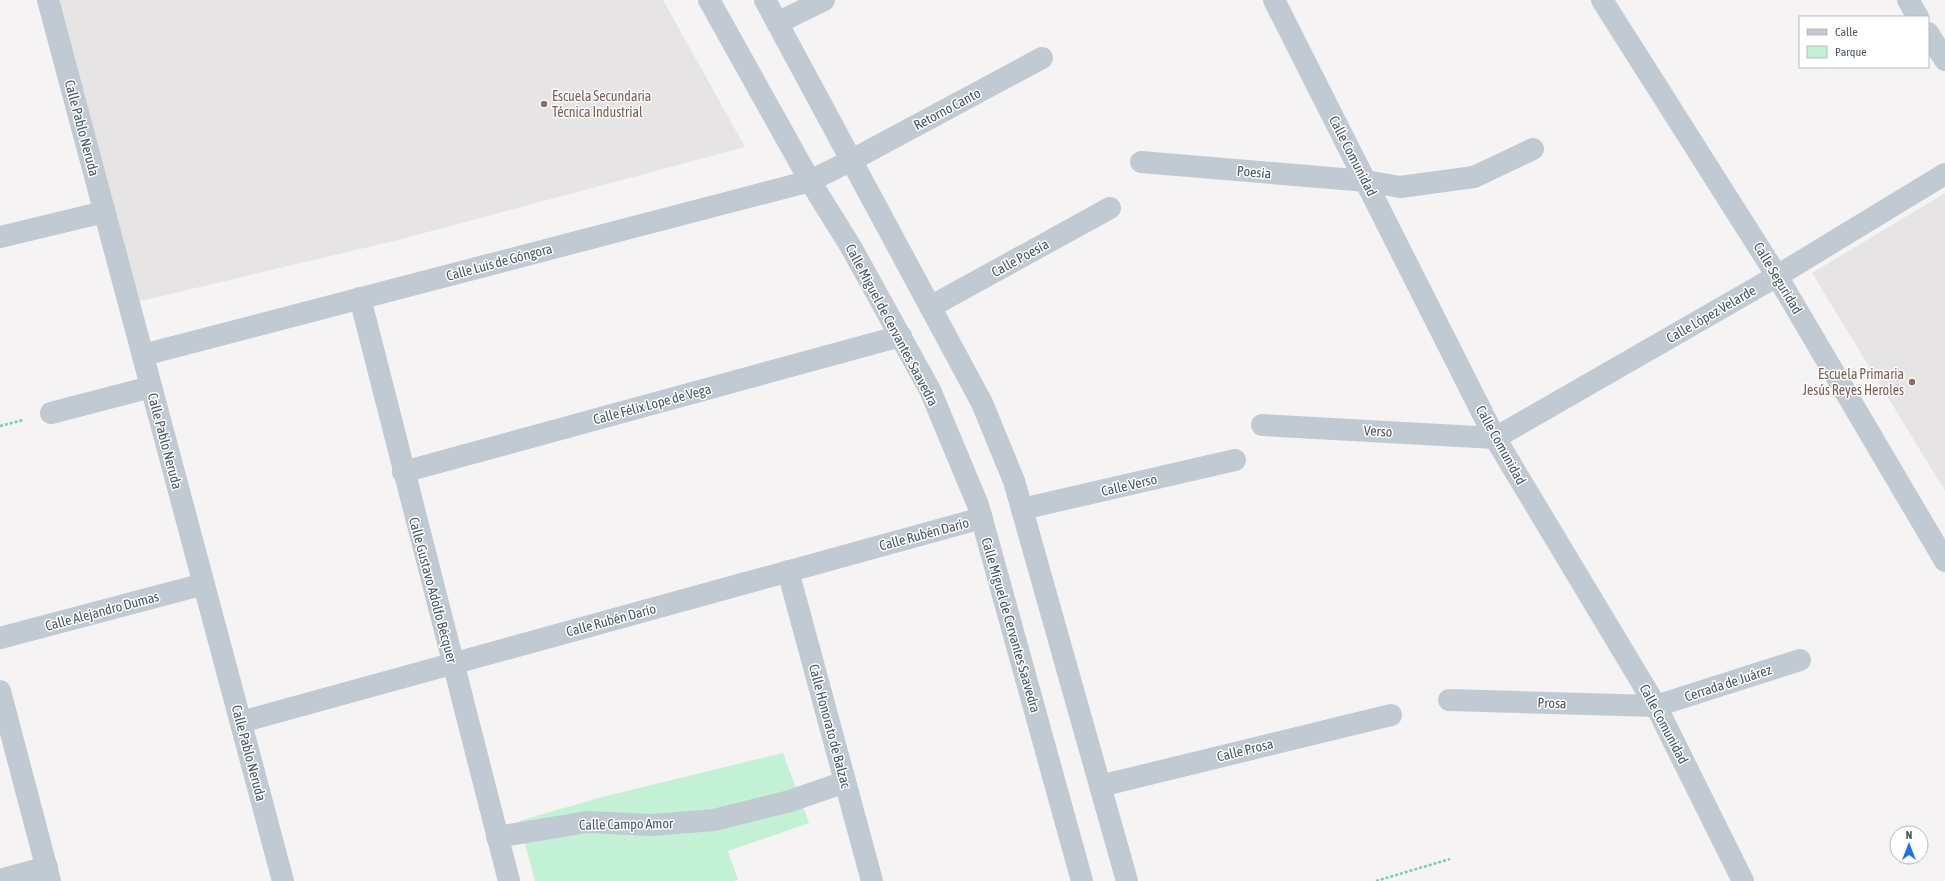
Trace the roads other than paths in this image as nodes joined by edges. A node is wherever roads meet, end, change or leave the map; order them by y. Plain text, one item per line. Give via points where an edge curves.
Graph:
1 (48, 0) edge
2 (709, 0) edge
3 (764, 0) edge
4 (824, 0) edge
5 (1274, 0) edge
6 (1602, 0) edge
7 (1908, 0) edge
8 (1917, 16) edge
9 (777, 23) junction
10 (1929, 35) edge
11 (1042, 58) dead end
12 (1945, 60) edge
13 (1533, 149) dead end
14 (852, 160) junction
15 (1142, 162) dead end
16 (1945, 174) edge
17 (810, 181) junction
18 (1366, 181) junction
19 (1110, 208) dead end
20 (104, 212) junction
21 (0, 237) edge
22 (1777, 276) junction
23 (360, 298) junction
24 (930, 307) junction
25 (901, 336) junction
26 (143, 355) junction
27 (151, 387) junction
28 (51, 413) dead end
29 (1262, 424) dead end
30 (1495, 438) junction
31 (1235, 460) dead end
32 (403, 472) junction
33 (1022, 509) junction
34 (982, 518) junction
35 (1945, 561) edge
36 (788, 571) junction
37 (204, 584) junction
38 (0, 638) edge
39 (1800, 660) dead end
40 (453, 664) junction
41 (0, 691) edge
42 (1449, 700) dead end
43 (1656, 706) junction
44 (1391, 715) dead end
45 (241, 722) junction
46 (845, 782) junction
47 (1100, 786) junction
48 (498, 837) junction
49 (48, 874) edge
50 (0, 880) edge
51 (283, 881) edge
52 (509, 881) edge
53 (872, 881) edge
54 (1082, 881) edge
55 (1127, 881) edge
56 (1743, 881) edge

1 - 20 street, Calle Pablo Neruda
2 - 17 street, Calle Miguel de Cervantes Saavedra
3 - 9 street
4 - 9 street
5 - 18 street, Calle Comunidad
6 - 22 street, Calle Seguridad
7 - 8 street
9 - 14 street
10 - 12 street
11 - 14 street, Retorno Canto
13 - 18 street, Poesia via 1474,177 1400,187
14 - 17 street, Calle Luis de Góngora
14 - 24 street
15 - 18 street, Poesia
16 - 22 street, Calle López Velarde
17 - 23 street, Calle Luis de Góngora
17 - 25 street, Calle Miguel de Cervantes Saavedra
18 - 30 street, Calle Comunidad
19 - 24 street, Calle Poesía
20 - 21 street
20 - 26 street, Calle Pablo Neruda
22 - 30 street, Calle López Velarde
22 - 35 street, Calle Seguridad
23 - 26 street, Calle Luis de Góngora
23 - 32 street, Calle Gustavo Adolfo Bécquer
24 - 33 street via 982,403 1014,481
25 - 32 street, Calle Félix Lope de Vega
25 - 34 street, Calle Miguel de Cervantes Saavedra via 930,390
26 - 27 street, Calle Pablo Neruda
27 - 28 street
27 - 37 street, Calle Pablo Neruda
29 - 30 street, Verso
30 - 43 street, Calle Comunidad
31 - 33 street, Calle Verso
32 - 40 street, Calle Gustavo Adolfo Bécquer
33 - 47 street
34 - 36 street, Calle Rubén Darío
34 - 54 street, Calle Miguel de Cervantes Saavedra
36 - 40 street, Calle Rubén Darío
36 - 46 street, Calle Honorato de Balzac
37 - 38 street, Calle Alejandro Dumas
37 - 45 street, Calle Pablo Neruda
39 - 43 street, Cerrada de Juárez
40 - 45 street, Calle Rubén Darío
40 - 48 street, Calle Gustavo Adolfo Bécquer
41 - 49 street
42 - 43 street, Prosa
43 - 56 street, Calle Comunidad
44 - 47 street, Calle Prosa
45 - 51 street, Calle Pablo Neruda
46 - 48 street, Calle Campo Amor via 790,801 714,820 652,825 587,822
46 - 53 street, Calle Honorato de Balzac
47 - 55 street
48 - 52 street, Calle Gustavo Adolfo Bécquer
49 - 50 street

